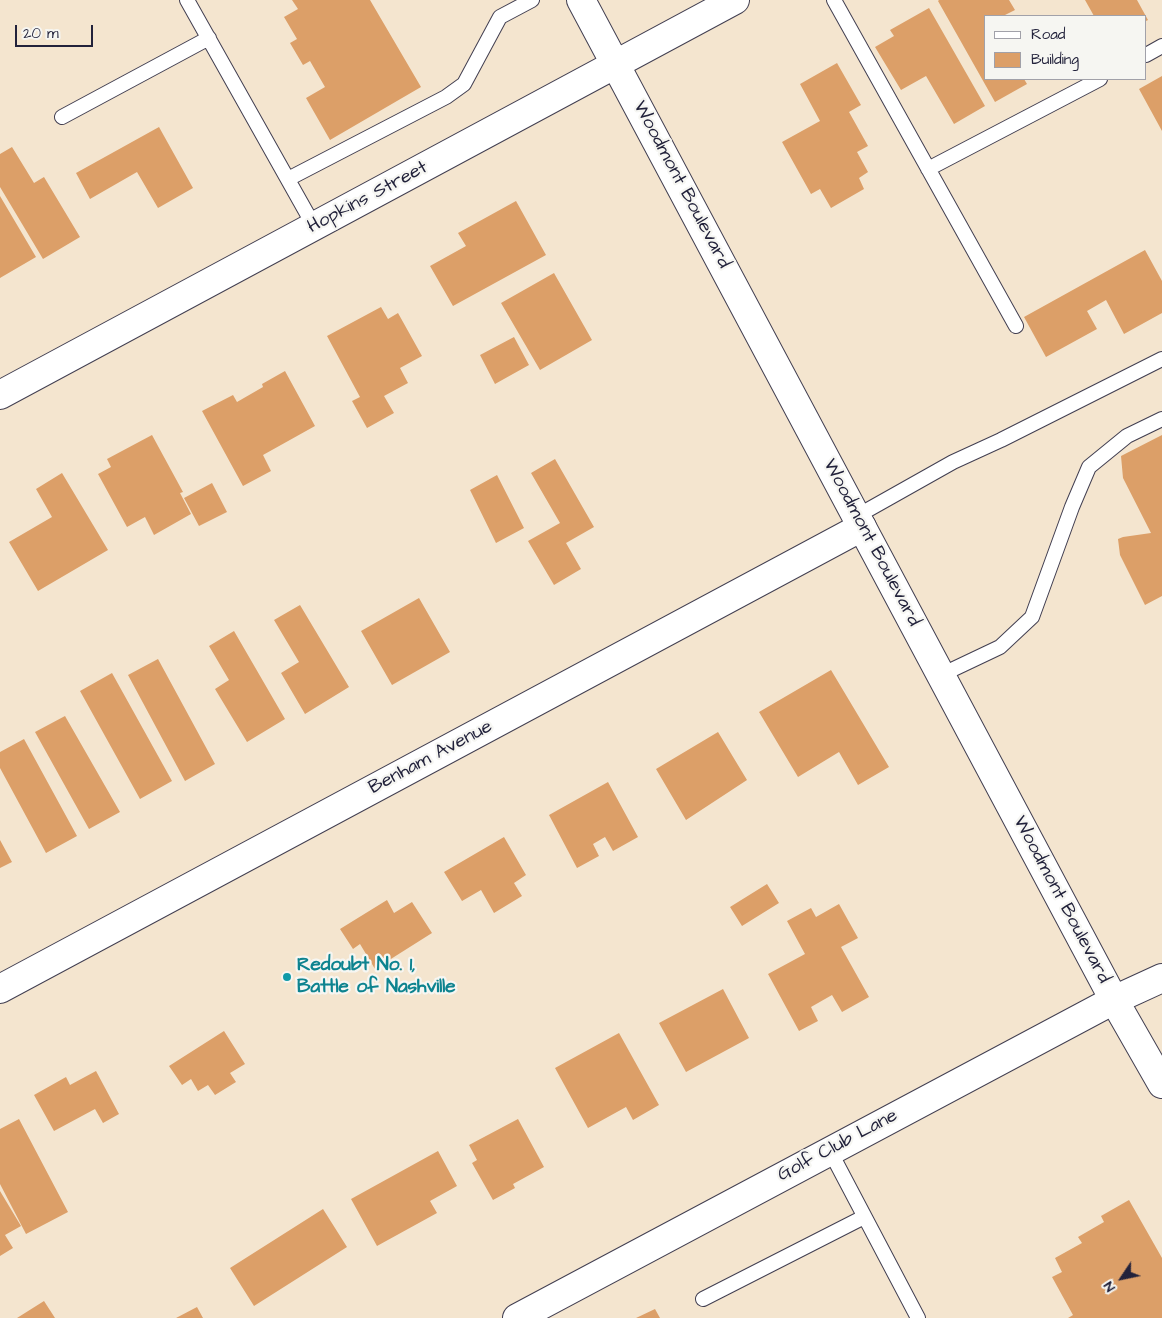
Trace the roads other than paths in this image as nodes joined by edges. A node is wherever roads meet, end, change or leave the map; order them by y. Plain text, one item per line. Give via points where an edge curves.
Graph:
1 (187, 0) edge
2 (532, 0) edge
3 (581, 0) edge
4 (735, 0) edge
5 (834, 0) edge
6 (209, 38) junction
7 (1162, 46) edge
8 (1147, 54) edge
9 (616, 64) junction
10 (1098, 80) edge
11 (62, 117) dead end
12 (928, 169) junction
13 (288, 179) junction
14 (314, 226) junction
15 (1016, 326) dead end
16 (1162, 359) edge
17 (0, 395) edge
18 (1162, 420) edge
19 (860, 522) junction
20 (941, 675) junction
21 (1162, 978) edge
22 (0, 989) edge
23 (1114, 1000) junction
24 (1162, 1084) edge
25 (830, 1151) junction
26 (864, 1217) junction
27 (703, 1299) dead end
28 (517, 1318) edge
29 (918, 1318) edge

1 - 6 lane
2 - 13 lane via 500,17 464,84 446,97
3 - 9 street, Woodmont Boulevard
4 - 9 street, Hopkins Street
5 - 12 lane
6 - 11 lane
6 - 13 lane
7 - 8 lane
9 - 14 street, Hopkins Street
9 - 19 street, Woodmont Boulevard
10 - 12 lane
12 - 15 lane
13 - 14 lane
14 - 17 street, Hopkins Street
16 - 19 lane via 953,462
18 - 20 lane via 1127,436 1089,467 1032,617 1000,647
19 - 20 street, Woodmont Boulevard
19 - 22 street, Benham Avenue
20 - 23 street, Woodmont Boulevard
21 - 23 street, Golf Club Lane
23 - 24 street, Woodmont Boulevard
23 - 25 street, Golf Club Lane
25 - 26 lane
25 - 28 street, Golf Club Lane
26 - 27 lane
26 - 29 lane

